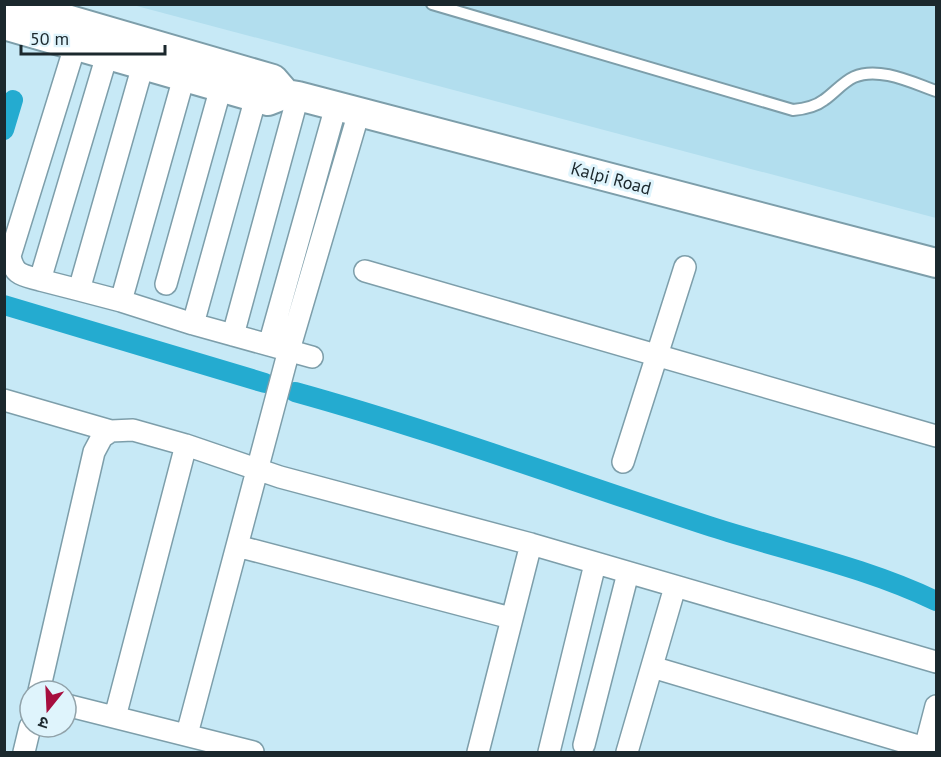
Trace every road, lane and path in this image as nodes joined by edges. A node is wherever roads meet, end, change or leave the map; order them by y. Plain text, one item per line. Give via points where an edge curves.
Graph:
1 (15, 4) edge
2 (432, 4) edge
3 (4, 25) edge
4 (75, 46) junction
5 (107, 55) junction
6 (143, 65) junction
7 (184, 77) junction
8 (221, 87) junction
9 (936, 91) edge
10 (292, 95) junction
11 (256, 97) junction
12 (348, 109) junction
13 (7, 255) edge
14 (936, 262) edge
15 (685, 267) dead end
16 (365, 270) dead end
17 (40, 280) junction
18 (165, 284) dead end
19 (79, 290) junction
20 (121, 301) junction
21 (193, 324) junction
22 (233, 335) junction
23 (269, 345) junction
24 (289, 350) junction
25 (657, 355) junction
26 (312, 357) dead end
27 (4, 400) edge
28 (111, 431) junction
29 (936, 436) edge
30 (186, 445) junction
31 (623, 462) dead end
32 (258, 471) junction
33 (531, 544) junction
34 (237, 546) junction
35 (595, 564) junction
36 (628, 573) junction
37 (675, 587) junction
38 (511, 618) junction
39 (936, 662) edge
40 (652, 667) junction
41 (42, 679) edge
42 (936, 706) edge
43 (78, 708) edge
44 (115, 717) junction
45 (187, 734) junction
46 (584, 745) dead end
47 (925, 750) edge
48 (253, 753) edge
49 (478, 753) edge
50 (549, 753) edge
51 (627, 753) edge

1 - 10 main road, Kalpi Road via 273,79
2 - 9 lane via 793,110 822,102 855,76 877,74
3 - 4 main road, Kalpi Road
4 - 5 main road, Kalpi Road
4 - 13 street
5 - 6 main road, Kalpi Road
5 - 17 street
6 - 7 main road, Kalpi Road
6 - 19 street
7 - 8 main road, Kalpi Road
7 - 20 street
8 - 11 main road, Kalpi Road
8 - 18 street
10 - 11 main road, Kalpi Road via 268,101
10 - 12 main road, Kalpi Road
10 - 22 street
11 - 21 street
12 - 14 main road, Kalpi Road
12 - 23 street
12 - 24 street
13 - 17 street via 18,273
15 - 25 street
16 - 25 street
17 - 19 street
19 - 20 street
20 - 21 street
21 - 22 street
22 - 23 street
23 - 24 street
24 - 26 street
24 - 32 street
25 - 29 street
25 - 31 street
27 - 28 street
28 - 30 street via 134,430
28 - 41 street via 102,437 94,453
30 - 32 street
30 - 44 street
32 - 33 street
32 - 34 street
33 - 35 street
33 - 38 street
34 - 38 street
34 - 45 street
35 - 36 street
35 - 50 street
36 - 37 street
36 - 46 street
37 - 39 street
37 - 40 street
38 - 49 street
40 - 47 street
40 - 51 street
42 - 47 street
43 - 44 street
44 - 45 street
45 - 48 street

